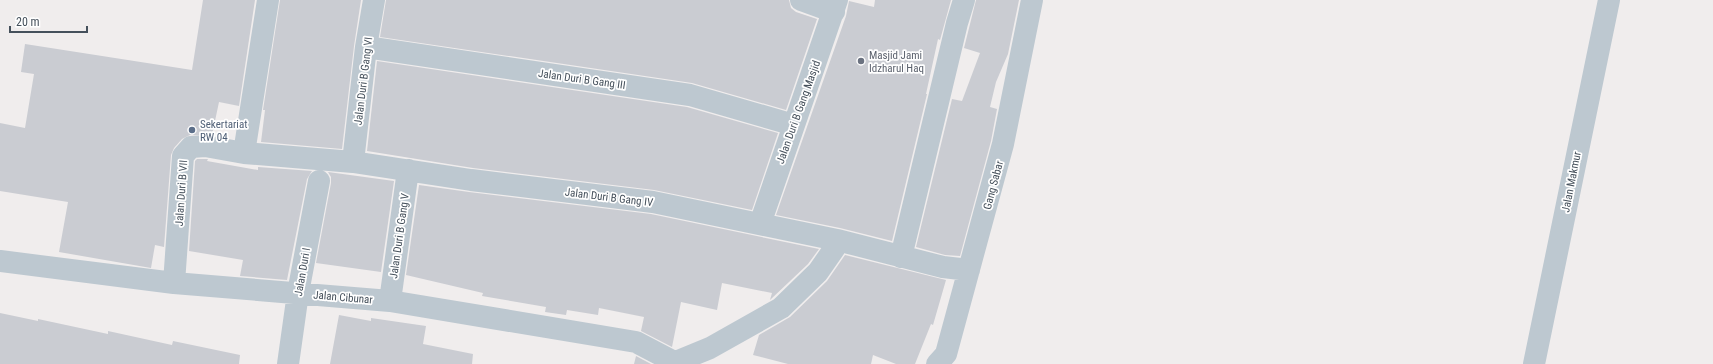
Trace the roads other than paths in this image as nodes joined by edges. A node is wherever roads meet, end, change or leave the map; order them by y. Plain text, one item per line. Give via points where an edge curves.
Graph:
1 (268, 0) edge
2 (374, 0) edge
3 (801, 0) edge
4 (964, 0) edge
5 (1032, 0) edge
6 (1609, 0) edge
7 (836, 6) edge
8 (366, 47) junction
9 (794, 125) junction
10 (244, 153) junction
11 (354, 162) junction
12 (408, 170) junction
13 (319, 181) dead end
14 (760, 224) junction
15 (837, 240) junction
16 (901, 257) junction
17 (0, 261) edge
18 (969, 270) junction
19 (174, 283) junction
20 (298, 293) junction
21 (390, 301) junction
22 (677, 363) edge
23 (288, 364) edge
24 (937, 364) edge
25 (1534, 364) edge

1 - 10 street
2 - 8 street, Jalan Duri B Gang VI
3 - 7 street
4 - 16 street
5 - 18 street, Gang Sabar via 1003,144
6 - 25 street, Jalan Makmur
7 - 9 street, Jalan Duri B Gang Masjid
8 - 9 street, Jalan Duri B Gang III via 690,95
8 - 11 street, Jalan Duri B Gang VI
9 - 14 street, Jalan Duri B Gang Masjid
10 - 11 street, Jalan Duri B Gang IV
10 - 19 street, Jalan Duri B VII via 204,146 191,147 183,156
11 - 12 street, Jalan Duri B Gang IV
12 - 14 street, Jalan Duri B Gang IV via 653,202
12 - 21 street, Jalan Duri B Gang V
13 - 20 street, Jalan Duri I
14 - 15 street, Jalan Duri B Gang IV
15 - 16 street, Jalan Duri B Gang IV
15 - 22 street via 818,272 782,308 710,348
16 - 18 street, Jalan Duri B Gang IV
17 - 19 street, Jalan Cibunar
18 - 24 street, Gang Sabar via 946,354
19 - 20 street, Jalan Cibunar
20 - 21 street, Jalan Cibunar
20 - 23 street, Jalan Duri I
21 - 22 street, Jalan Cibunar via 636,342

